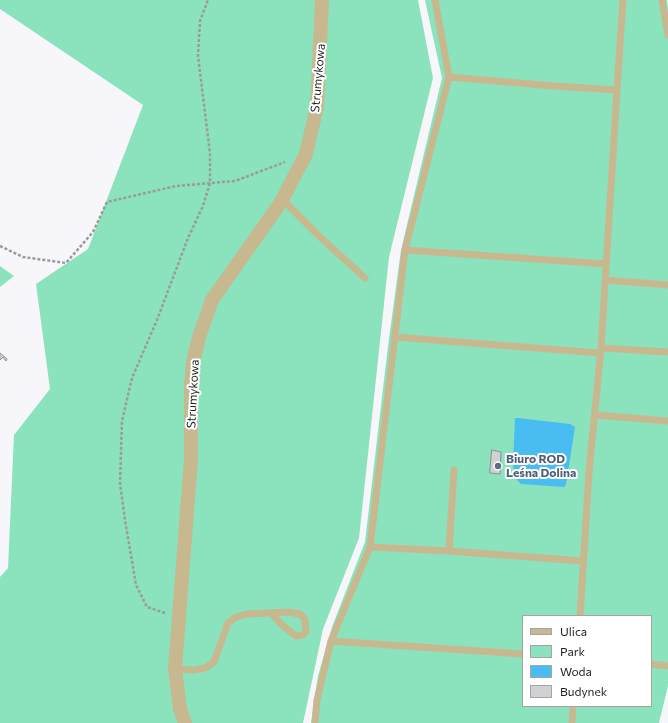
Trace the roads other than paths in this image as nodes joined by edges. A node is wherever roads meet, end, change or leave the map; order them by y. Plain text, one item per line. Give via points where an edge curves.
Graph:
1 (322, 0) edge
2 (435, 0) edge
3 (623, 0) edge
4 (662, 0) edge
5 (668, 35) edge
6 (448, 77) junction
7 (617, 90) junction
8 (282, 199) junction
9 (406, 250) junction
10 (606, 264) junction
11 (365, 278) dead end
12 (605, 280) junction
13 (668, 285) edge
14 (395, 337) junction
15 (600, 350) junction
16 (668, 352) edge
17 (595, 415) junction
18 (668, 420) edge
19 (454, 470) dead end
20 (370, 547) junction
21 (448, 551) junction
22 (583, 562) junction
23 (272, 614) junction
24 (580, 615) edge
25 (331, 641) junction
26 (522, 654) edge
27 (652, 664) edge
28 (668, 666) edge
29 (175, 669) junction
30 (573, 707) edge
31 (185, 723) edge
32 (315, 723) edge
33 (572, 723) edge

1 - 8 street, Strumykowa via 317,107 306,154
2 - 6 lane
3 - 7 lane
4 - 5 lane
6 - 7 lane
6 - 9 lane
7 - 10 lane
8 - 11 lane
8 - 29 street, Strumykowa via 212,300 193,362 191,459
9 - 10 lane
9 - 14 lane
10 - 12 lane
12 - 13 lane
12 - 15 lane
14 - 15 lane
14 - 20 lane
15 - 16 lane
15 - 17 lane
17 - 18 lane
17 - 22 lane
19 - 21 lane
20 - 21 lane
20 - 25 lane
21 - 22 lane
22 - 24 lane
23 - 23 lane via 300,614 305,619 306,631 303,635 296,636
23 - 29 lane via 236,617 228,623 214,662 205,668 194,670
25 - 26 lane
25 - 32 lane via 317,700
27 - 28 lane
29 - 31 street, Strumykowa via 180,709
30 - 33 lane

